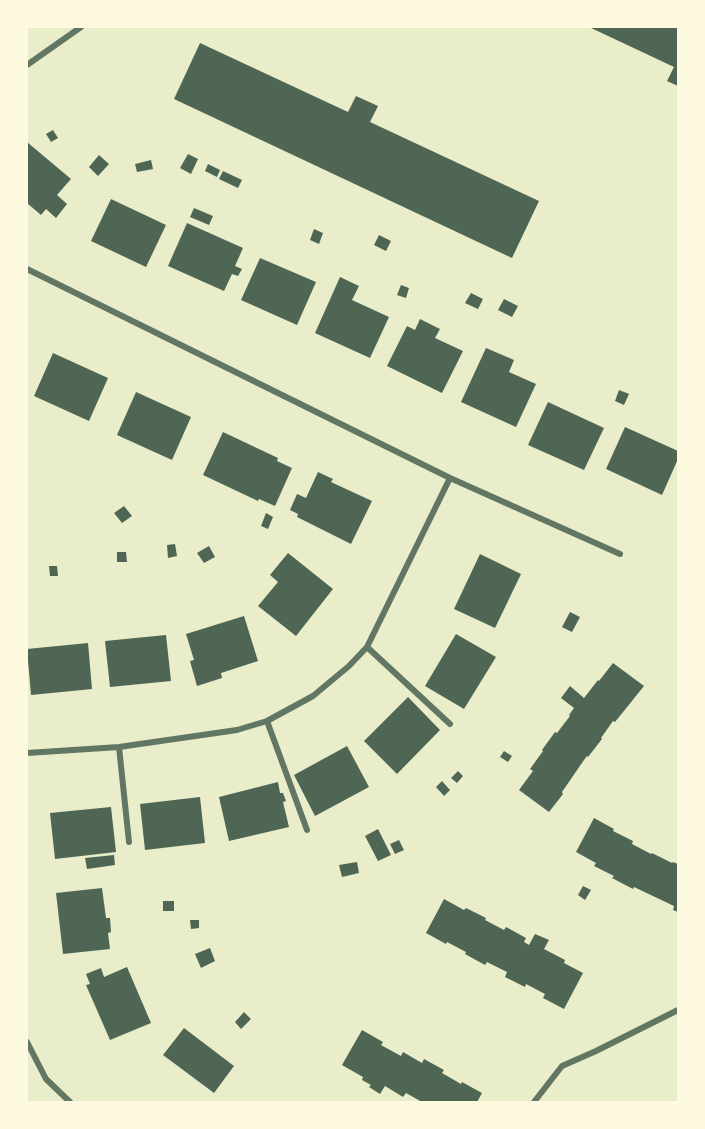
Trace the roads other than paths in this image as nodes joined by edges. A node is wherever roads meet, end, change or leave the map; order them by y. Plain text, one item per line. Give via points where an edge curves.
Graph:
1 (81, 27) edge
2 (27, 65) edge
3 (27, 269) edge
4 (450, 478) junction
5 (620, 554) dead end
6 (367, 647) junction
7 (267, 721) junction
8 (450, 724) dead end
9 (119, 747) junction
10 (27, 753) edge
11 (307, 830) dead end
12 (129, 842) dead end
13 (678, 1010) edge
14 (27, 1042) edge
15 (70, 1102) edge
16 (534, 1102) edge

1 - 2 street
3 - 4 street
4 - 5 street
4 - 6 street
6 - 7 street via 313,696
6 - 8 street
7 - 9 street via 237,730
7 - 11 street
9 - 10 street
9 - 12 street
13 - 16 street via 561,1066
14 - 15 street via 46,1079

